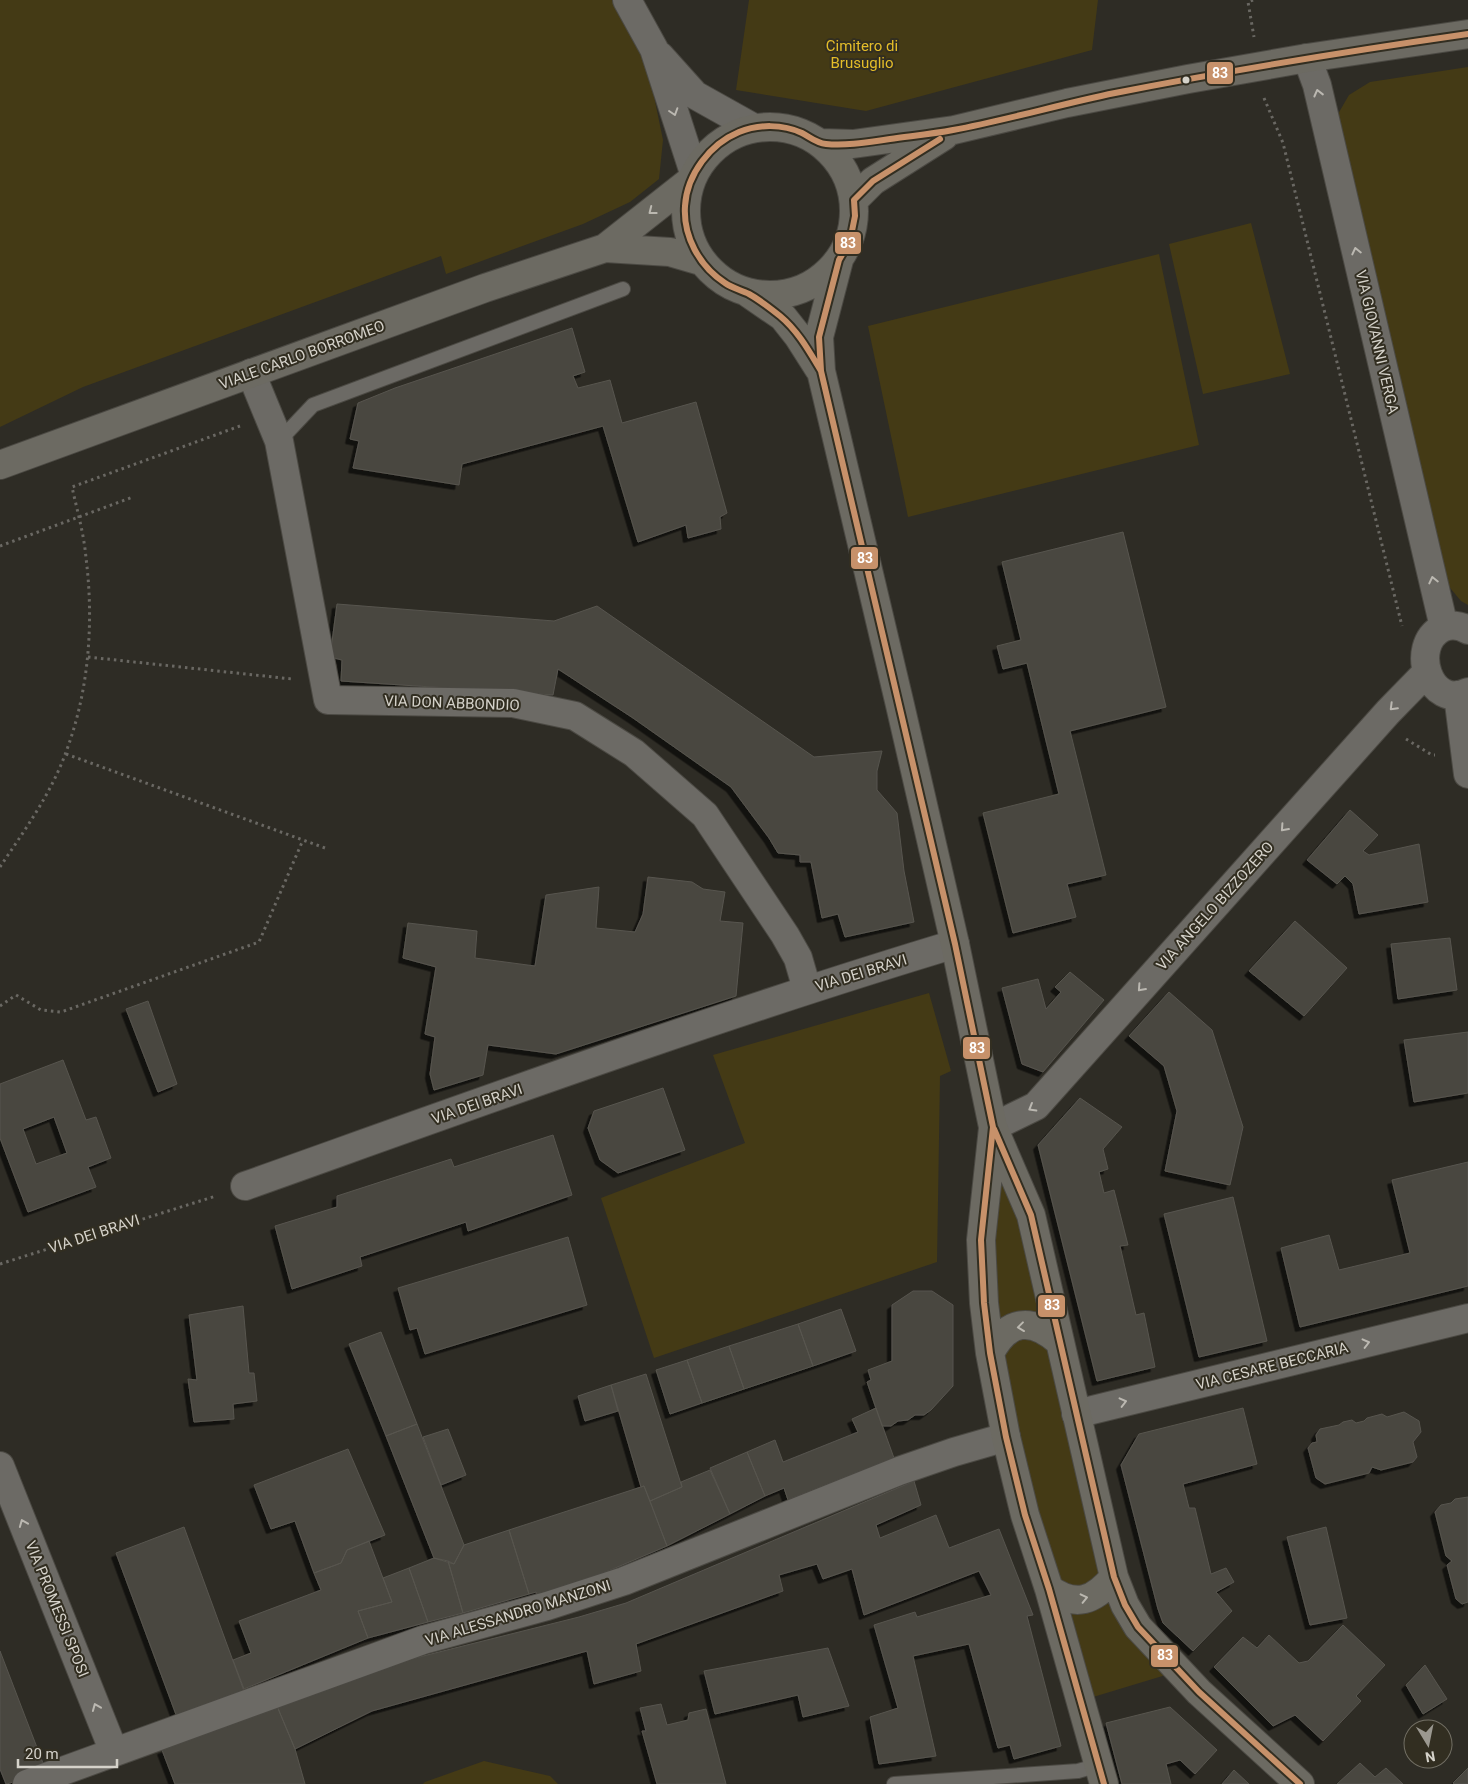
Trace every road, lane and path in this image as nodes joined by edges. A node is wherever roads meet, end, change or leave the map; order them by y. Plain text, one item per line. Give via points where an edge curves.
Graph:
1 (627, 0) edge
2 (1253, 0) edge
3 (1468, 34) edge
4 (654, 49) junction
5 (1307, 58) junction
6 (1259, 66) junction
7 (754, 128) junction
8 (954, 130) junction
9 (821, 143) junction
10 (692, 177) junction
11 (854, 200) junction
12 (605, 248) junction
13 (701, 260) junction
14 (839, 260) junction
15 (623, 289) dead end
16 (748, 293) junction
17 (821, 371) junction
18 (251, 373) junction
19 (268, 414) junction
20 (279, 441) junction
21 (0, 465) edge
22 (133, 497) dead end
23 (79, 518) junction
24 (0, 546) edge
25 (1456, 629) edge
26 (1404, 635) dead end
27 (88, 657) junction
28 (1427, 672) junction
29 (325, 683) junction
30 (1463, 693) edge
31 (1399, 734) dead end
32 (66, 754) junction
33 (1466, 762) edge
34 (303, 840) junction
35 (325, 848) dead end
36 (0, 867) edge
37 (955, 944) junction
38 (808, 989) junction
39 (0, 1006) edge
40 (993, 1127) junction
41 (245, 1186) joint
42 (0, 1264) edge
43 (1468, 1318) edge
44 (1059, 1341) junction
45 (990, 1353) junction
46 (1076, 1414) junction
47 (1006, 1437) junction
48 (0, 1466) edge
49 (1114, 1577) junction
50 (1049, 1590) junction
51 (114, 1752) junction
52 (1102, 1775) edge
53 (28, 1784) edge
54 (894, 1784) edge
55 (1300, 1784) edge

1 - 4 street
2 - 6 path via 1248,2
3 - 5 street
4 - 7 street via 695,95
4 -> 10 street
5 - 6 street
25 -> 5 street, VIA GIOVANNI VERGA
6 - 8 street via 1066,103
6 - 26 path via 1264,98 1283,143
7 - 9 street via 792,130
7 - 10 street via 724,140 703,160
8 - 9 street via 853,144
8 - 11 street via 873,181
9 - 11 street via 840,164
10 -> 12 street, VIALE CARLO BORROMEO
10 - 13 street via 685,204 687,231
11 - 14 street via 852,231
12 - 13 street, VIALE CARLO BORROMEO via 670,252
12 - 18 street, VIALE CARLO BORROMEO
13 - 16 street via 720,280
14 - 16 street via 827,274 798,291 765,296
14 - 17 street via 819,336
15 - 20 lane via 313,405
16 - 17 street via 782,317
17 - 37 street
18 - 19 street, VIA DON ABBONDIO
18 - 21 street, VIALE CARLO BORROMEO
19 - 20 street, VIA DON ABBONDIO
19 - 23 path via 72,487
20 - 29 street, VIA DON ABBONDIO
22 - 23 path
23 - 24 path
23 - 27 path via 86,557 90,614
25 - 28 street via 1434,633 1424,661
27 - 29 path
27 - 32 path via 79,713
28 - 30 street via 1440,691 1449,695
28 -> 40 street, VIA ANGELO BIZZOZERO via 1036,1106
29 - 38 street, VIA DON ABBONDIO via 328,700 512,703 575,716 634,753 705,815 785,935 798,958
30 - 33 street
31 - 33 path via 1432,756
32 - 34 path
32 - 36 path via 45,796
34 - 35 path
34 - 39 path via 259,942 60,1012 41,1010 16,995
37 - 38 street, VIA DEI BRAVI
37 - 40 street
38 - 41 street, VIA DEI BRAVI
40 - 44 street via 1031,1215
40 - 45 street via 981,1240
41 - 42 path, VIA DEI BRAVI
46 -> 43 street, VIA CESARE BECCARIA
44 -> 45 street via 1039,1327 1013,1328 1001,1335
44 - 46 street
45 - 47 street
46 - 49 street
47 - 50 street via 1025,1515
47 - 51 street, VIA ALESSANDRO MANZONI via 899,1471 624,1581 423,1640
51 -> 48 street, VIA PROMESSI SPOSI
50 -> 49 street via 1069,1600 1088,1598 1105,1588
49 - 55 street via 1138,1627 1199,1692
50 - 52 street
51 - 53 street, VIA ALESSANDRO MANZONI
52 - 54 lane via 1078,1771

